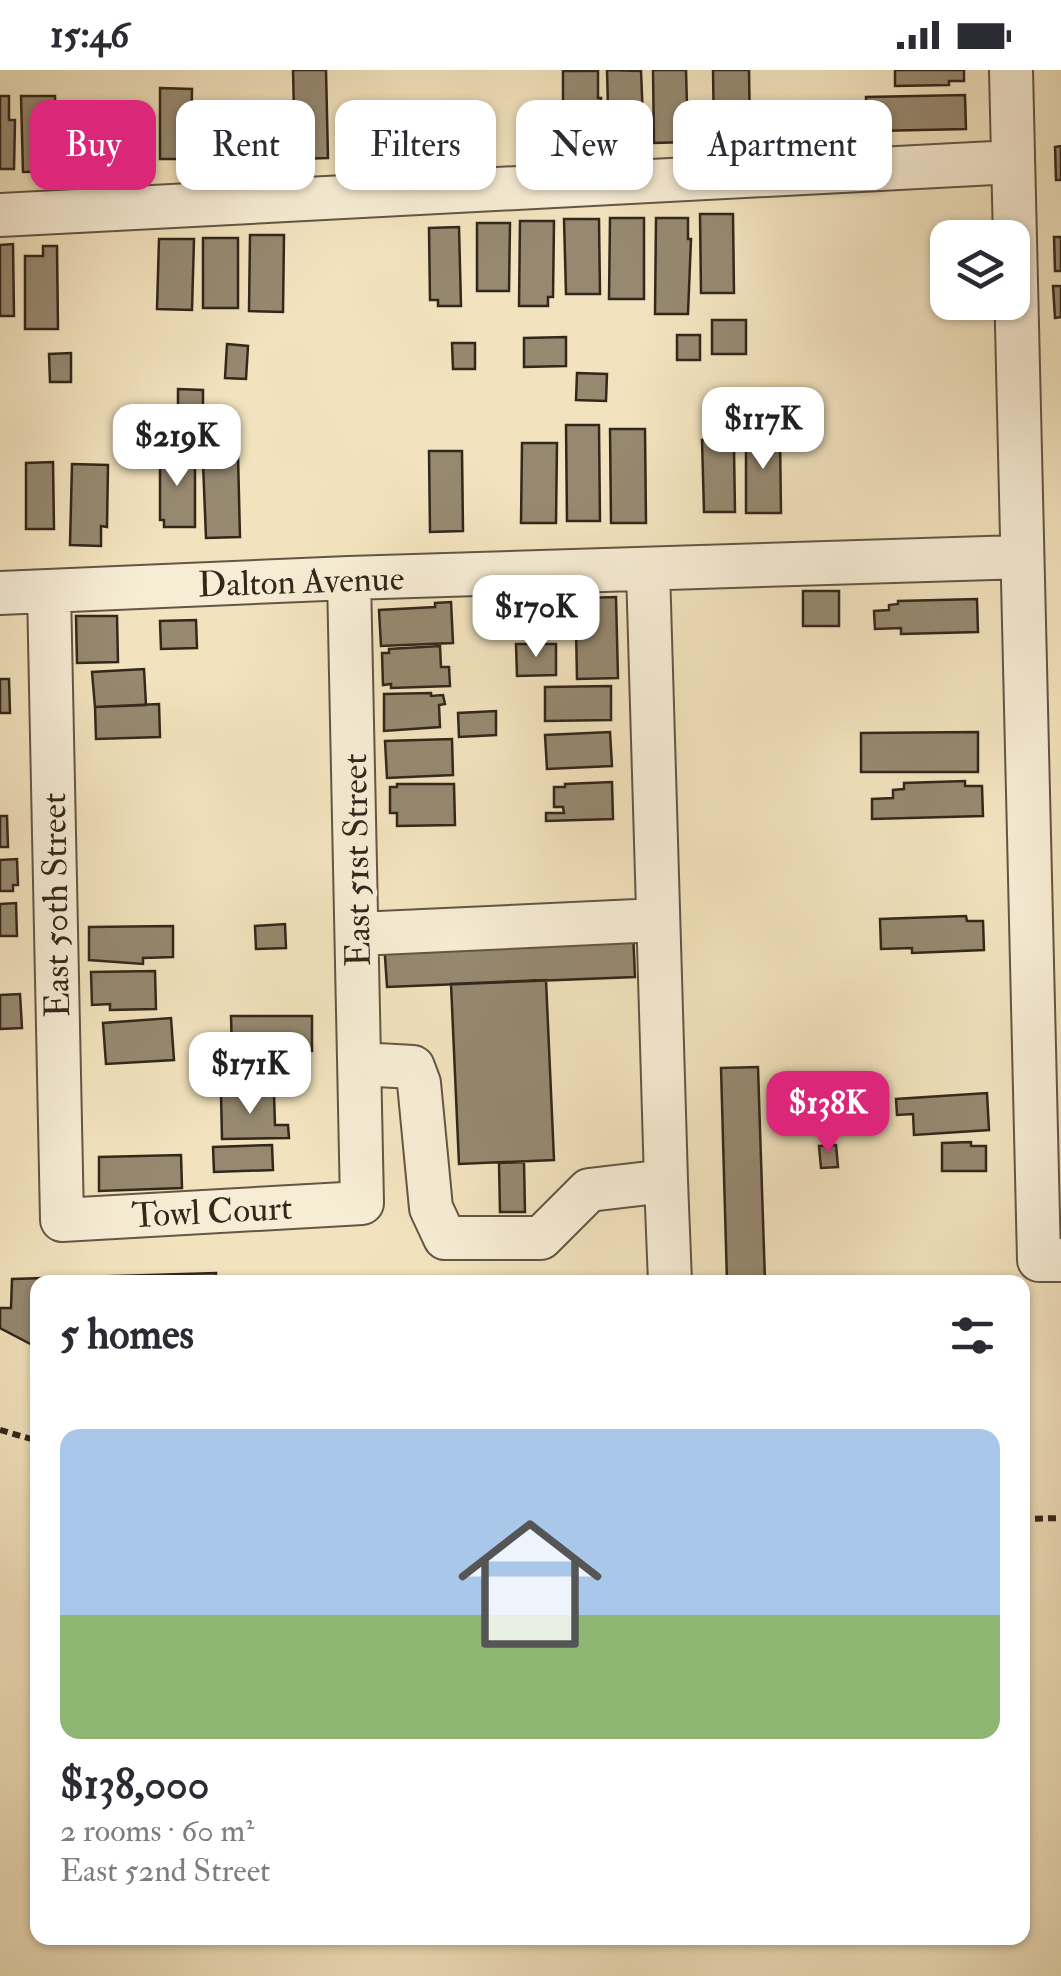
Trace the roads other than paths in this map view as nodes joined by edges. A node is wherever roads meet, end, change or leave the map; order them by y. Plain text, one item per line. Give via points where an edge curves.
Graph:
1 (1011, 70) edge
2 (1013, 162) junction
3 (0, 215) edge
4 (1022, 557) junction
5 (648, 570) junction
6 (349, 578) junction
7 (49, 591) junction
8 (0, 593) edge
9 (658, 920) junction
10 (358, 934) junction
11 (360, 1064) junction
12 (666, 1181) junction
13 (362, 1202) joint
14 (62, 1220) joint
15 (1050, 1260) edge
16 (670, 1275) edge

1 - 2 street
2 - 3 street
2 - 4 street
4 - 5 street, Dalton Avenue
4 - 15 street
5 - 6 street, Dalton Avenue
5 - 9 street
6 - 7 street, Dalton Avenue
6 - 10 street, East 51st Street
7 - 8 street, Dalton Avenue
7 - 14 street, East 50th Street
9 - 10 street
9 - 12 street
10 - 11 street, East 51st Street
11 - 12 street via 413,1067 432,1208 444,1238 541,1238 588,1190
11 - 13 street, East 51st Street
12 - 16 street
13 - 14 street, Towl Court

